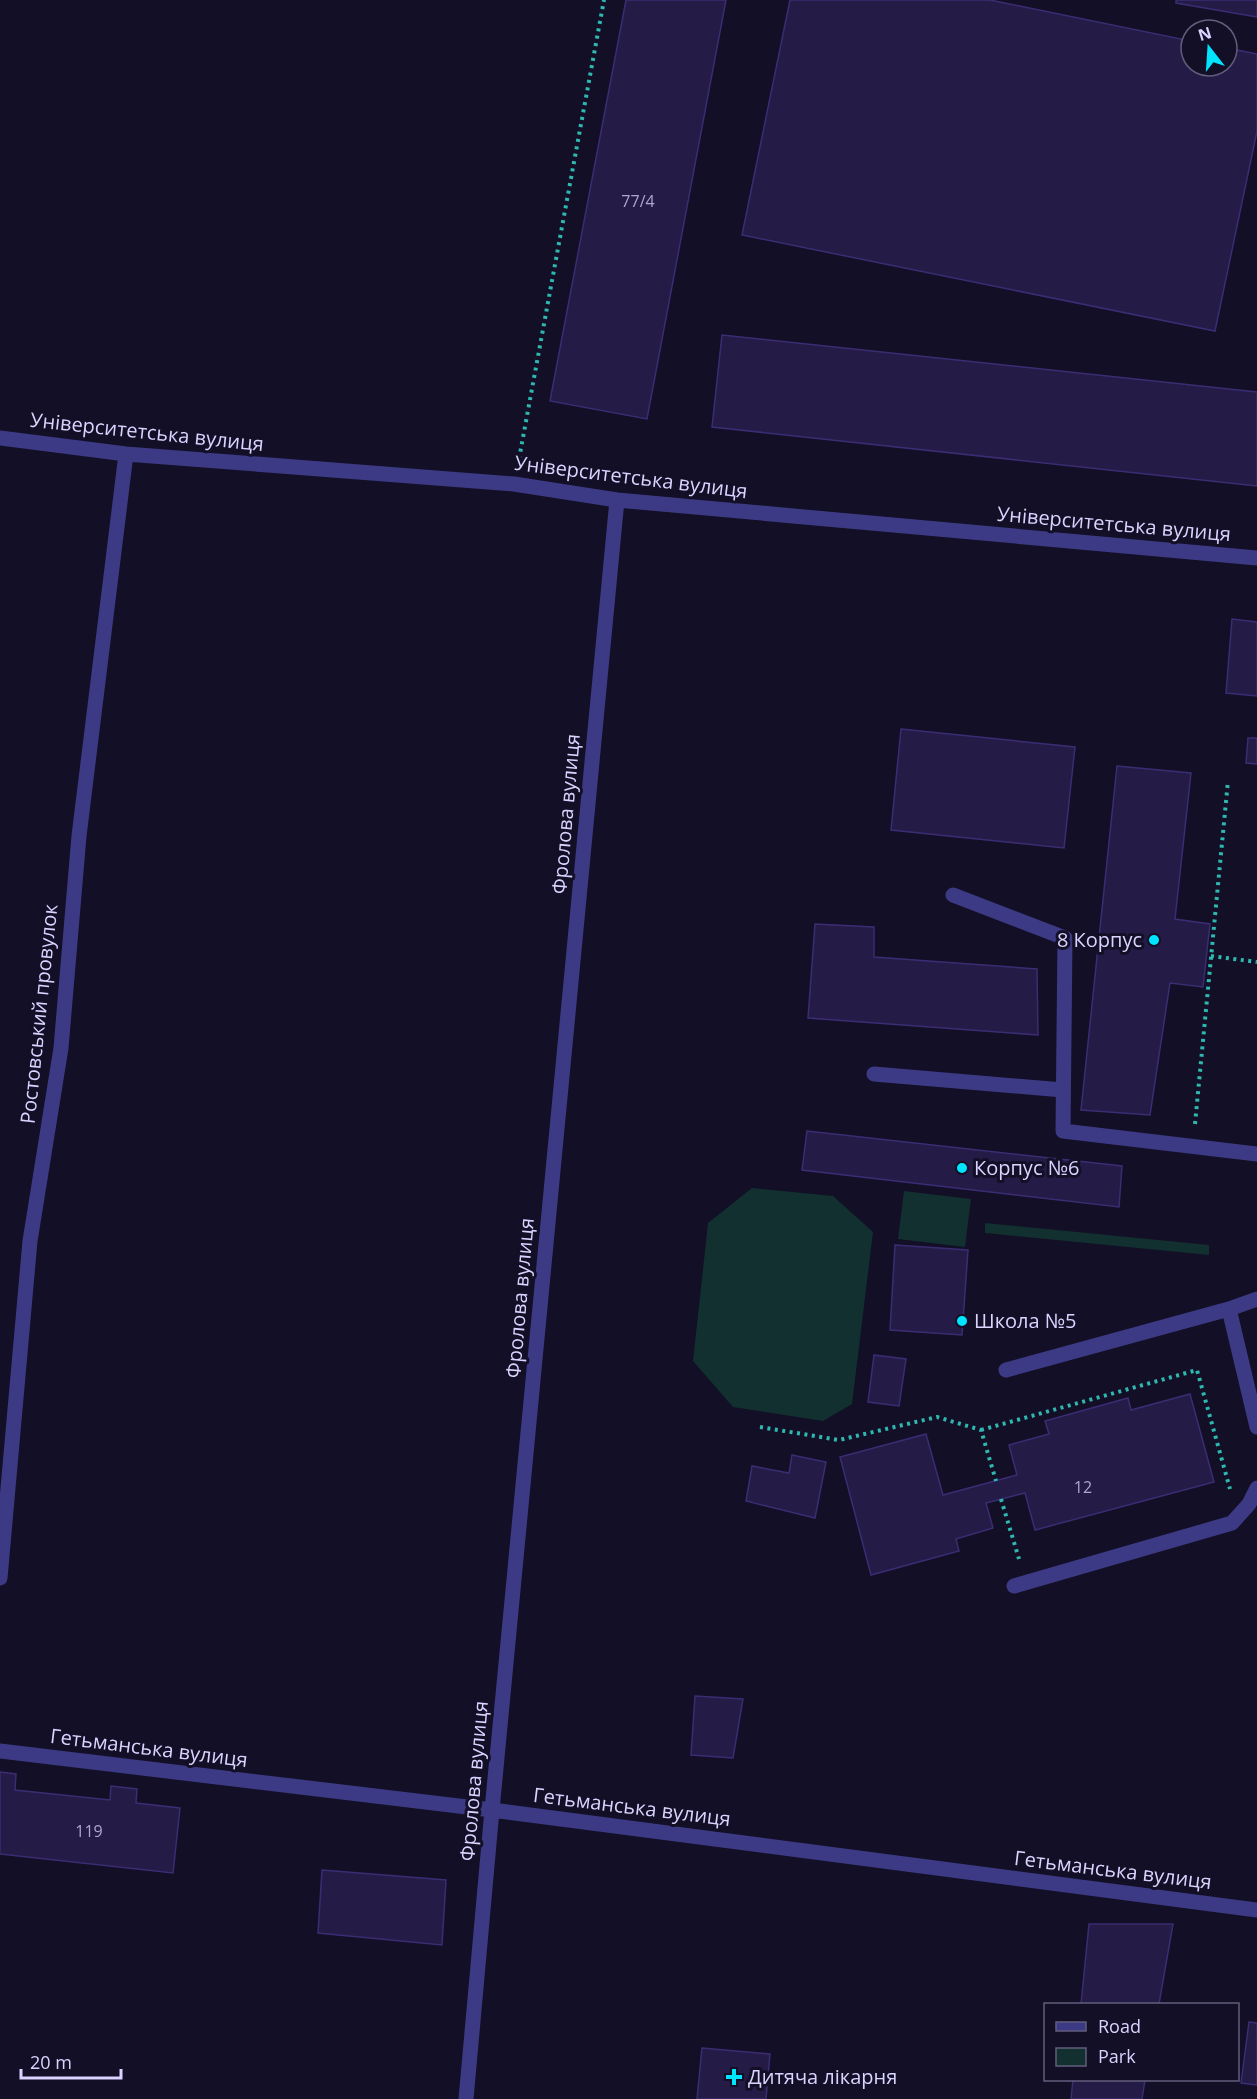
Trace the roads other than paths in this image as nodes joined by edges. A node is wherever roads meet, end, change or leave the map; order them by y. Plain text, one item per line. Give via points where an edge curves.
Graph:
1 (0, 438) edge
2 (126, 454) junction
3 (617, 500) junction
4 (1257, 558) edge
5 (953, 895) dead end
6 (874, 1074) dead end
7 (1063, 1090) junction
8 (1257, 1154) edge
9 (1257, 1299) edge
10 (1229, 1309) junction
11 (1006, 1370) dead end
12 (1257, 1427) edge
13 (1257, 1488) edge
14 (0, 1578) edge
15 (1014, 1586) dead end
16 (0, 1751) edge
17 (492, 1810) junction
18 (1257, 1910) edge
19 (466, 2099) edge

1 - 2 street, Університетська вулиця
2 - 3 street, Університетська вулиця via 514,484
2 - 14 street, Ростовський провулок via 79,836 61,1048 30,1241
3 - 4 street, Університетська вулиця
3 - 17 street, Фролова вулиця
5 - 7 street via 1065,938
6 - 7 street
7 - 8 street via 1063,1131
9 - 10 street
10 - 11 street
10 - 12 street
13 - 15 street via 1232,1523
16 - 17 street, Гетьманська вулиця
17 - 18 street, Гетьманська вулиця
17 - 19 street, Фролова вулиця

